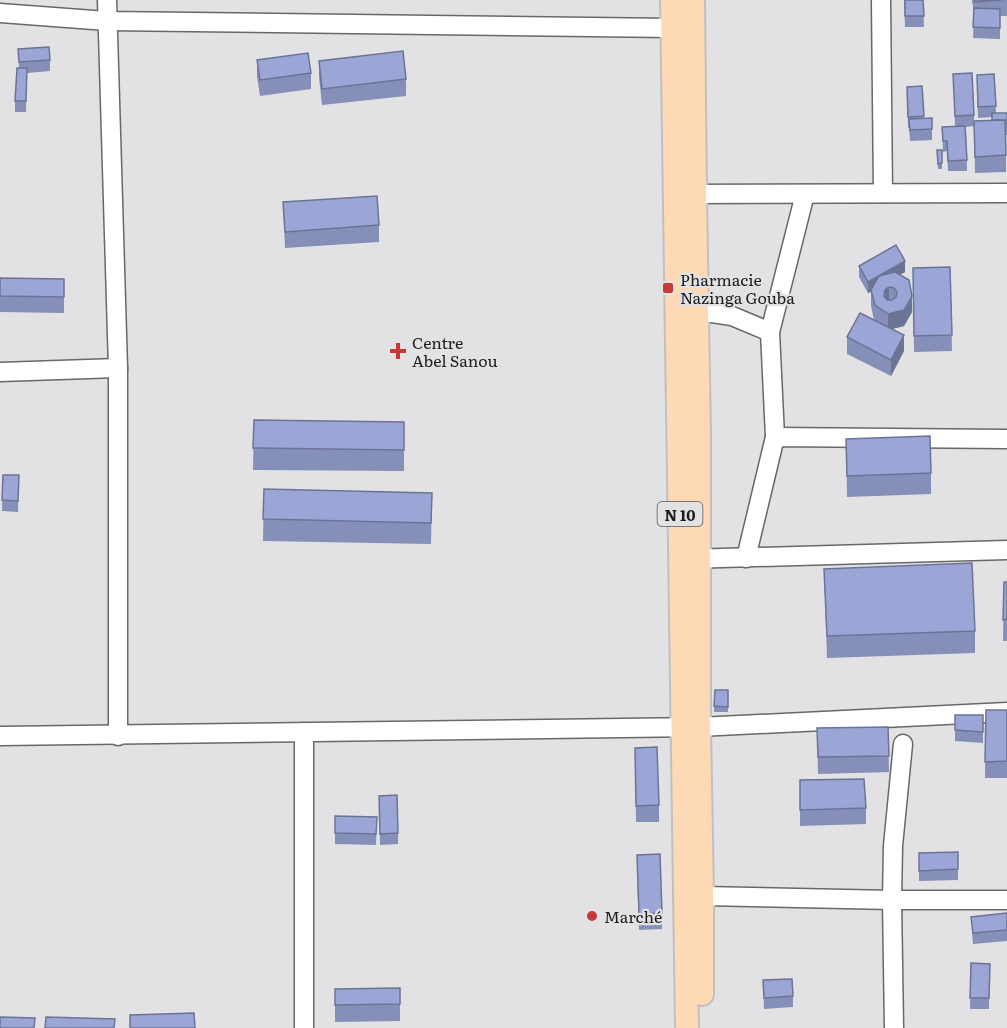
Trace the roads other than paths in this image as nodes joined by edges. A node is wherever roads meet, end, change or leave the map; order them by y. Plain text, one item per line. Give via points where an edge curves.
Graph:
1 (106, 0) edge
2 (672, 0) edge
3 (693, 0) edge
4 (881, 0) edge
5 (0, 13) edge
6 (107, 21) junction
7 (672, 28) junction
8 (883, 193) junction
9 (1007, 193) edge
10 (685, 194) junction
11 (805, 194) junction
12 (687, 311) junction
13 (770, 332) junction
14 (118, 368) junction
15 (0, 372) edge
16 (775, 436) junction
17 (1007, 439) edge
18 (1007, 550) edge
19 (746, 558) junction
20 (690, 559) junction
21 (1007, 712) edge
22 (691, 727) junction
23 (304, 732) junction
24 (0, 736) edge
25 (118, 736) junction
26 (903, 744) dead end
27 (702, 896) junction
28 (892, 900) junction
29 (1007, 900) edge
30 (304, 1028) edge
31 (687, 1028) edge
32 (702, 1028) edge
33 (894, 1028) edge

1 - 6 street
2 - 7 main road, N 10
3 - 10 main road, N 10
4 - 8 street
5 - 6 street
6 - 7 street
6 - 14 street
7 - 10 main road, N 10
8 - 9 street
8 - 11 street
10 - 11 street
10 - 12 main road, N 10
11 - 13 street
12 - 13 street via 732,316
12 - 20 main road, N 10
13 - 16 street
14 - 15 street
14 - 25 street
16 - 17 street
16 - 19 street
18 - 19 street
19 - 20 street
20 - 22 main road, N 10
21 - 22 street
22 - 23 street
22 - 27 main road, N 10
22 - 31 main road, N 10
23 - 25 street
23 - 30 street
24 - 25 street
26 - 28 street
27 - 28 street
27 - 32 main road, N 10
28 - 29 street
28 - 33 street

